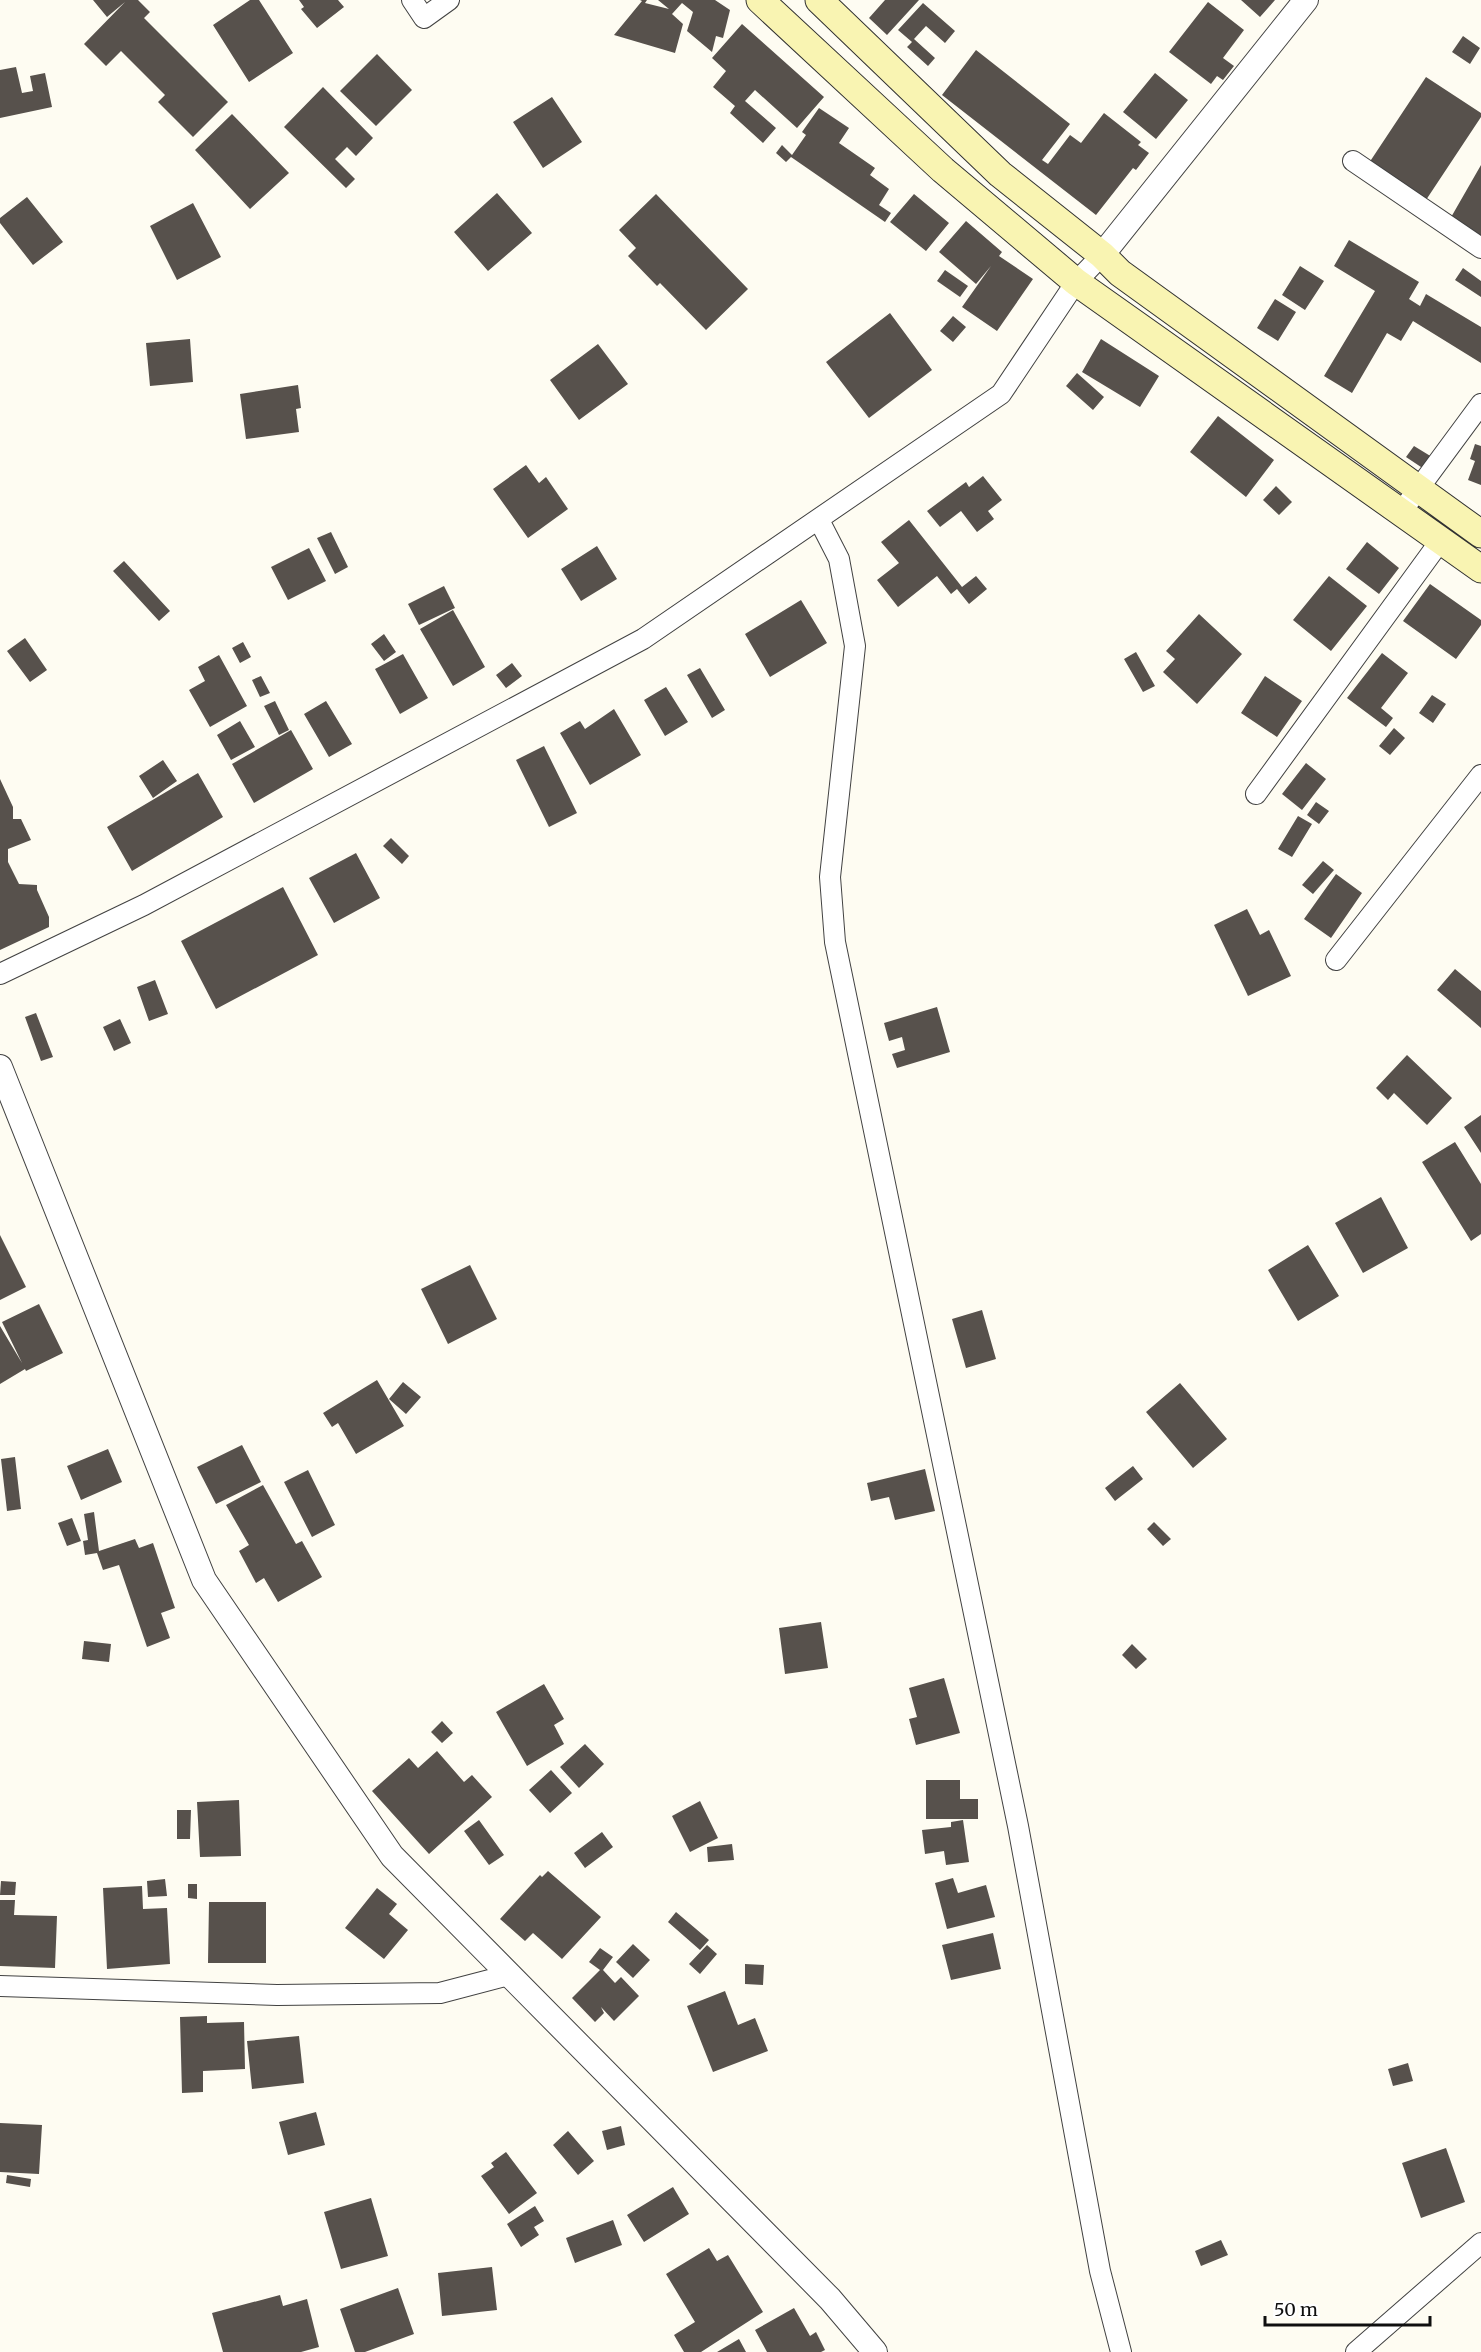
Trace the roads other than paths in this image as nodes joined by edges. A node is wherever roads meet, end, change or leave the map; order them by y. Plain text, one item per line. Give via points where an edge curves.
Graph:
1 (412, 0) edge
2 (449, 0) edge
3 (760, 0) edge
4 (819, 0) edge
5 (1306, 0) edge
6 (1353, 161) dead end
7 (1481, 248) edge
8 (1102, 255) junction
9 (1076, 282) junction
10 (1481, 405) edge
11 (1419, 489) junction
12 (1402, 511) junction
13 (819, 520) junction
14 (1481, 534) edge
15 (1442, 540) junction
16 (1481, 569) edge
17 (1481, 775) edge
18 (1256, 794) dead end
19 (1336, 960) dead end
20 (0, 974) edge
21 (0, 1067) edge
22 (509, 1975) junction
23 (0, 1986) edge
24 (1481, 2243) edge
25 (875, 2352) edge
26 (1121, 2352) edge
27 (1356, 2352) edge

1 - 2 street via 424,18
3 - 9 main road via 943,170
4 - 8 main road via 1000,174
5 - 8 street
6 - 7 street
8 - 9 street
8 - 11 main road via 1120,273
9 - 12 main road
9 - 13 street via 1001,394
10 - 11 street
11 - 12 street
11 - 14 main road
12 - 15 main road
13 - 20 street via 643,639 144,905
13 - 26 street via 839,559 855,646 830,877 835,942 1018,1826 1100,2271
15 - 16 main road
15 - 18 street
17 - 19 street
21 - 22 street via 204,1580 392,1856
22 - 23 street via 440,1993 277,1995
22 - 25 street via 822,2290
24 - 27 street

